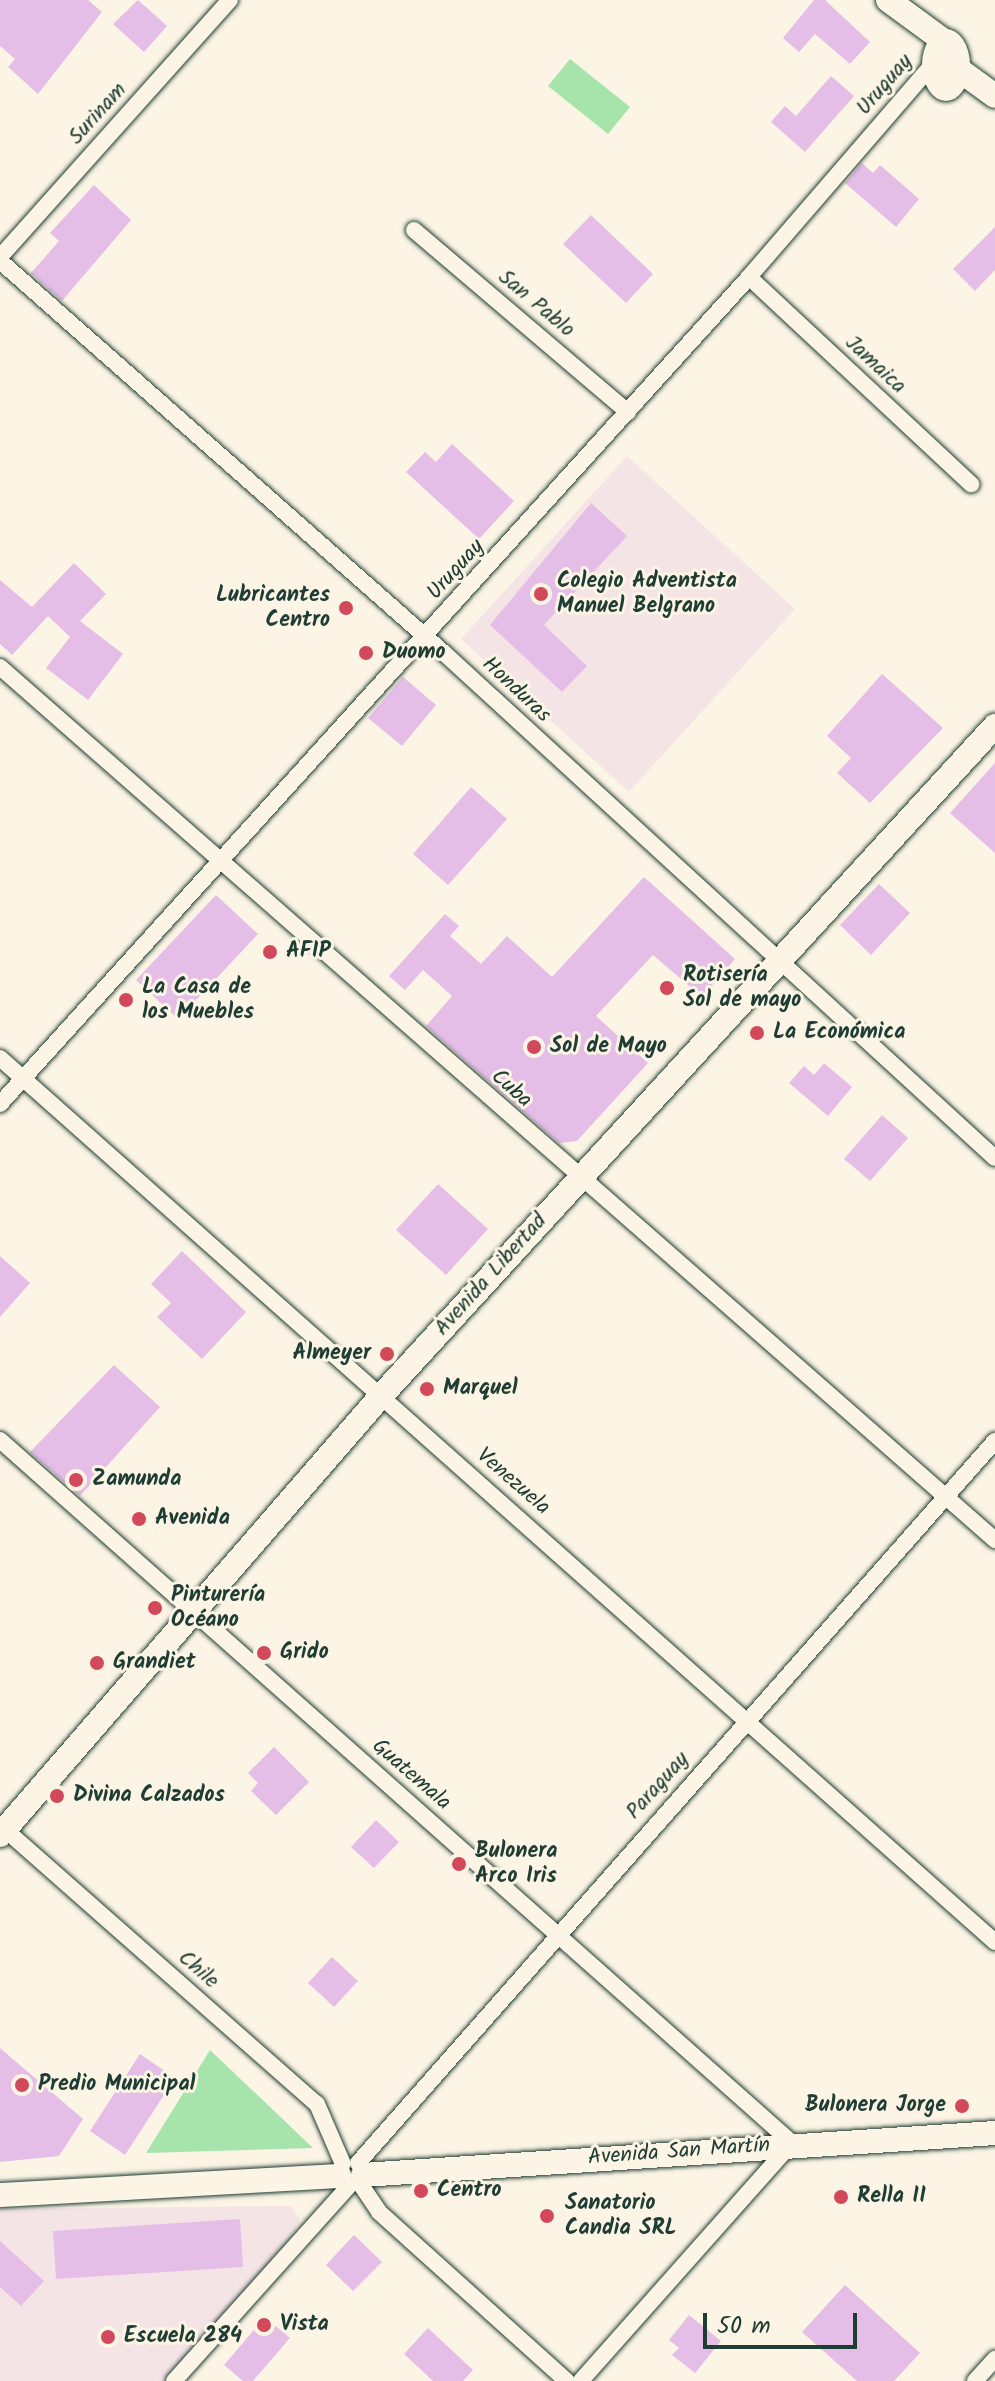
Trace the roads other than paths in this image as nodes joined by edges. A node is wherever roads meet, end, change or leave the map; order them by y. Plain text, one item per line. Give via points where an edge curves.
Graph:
1 (230, 0) edge
2 (888, 0) edge
3 (943, 53) junction
4 (995, 96) edge
5 (414, 230) dead end
6 (0, 259) edge
7 (749, 277) junction
8 (628, 412) junction
9 (971, 484) dead end
10 (426, 637) junction
11 (0, 667) edge
12 (995, 726) edge
13 (218, 860) junction
14 (774, 962) junction
15 (0, 1058) edge
16 (23, 1079) junction
17 (0, 1104) edge
18 (995, 1158) edge
19 (579, 1178) junction
20 (381, 1396) junction
21 (0, 1440) edge
22 (995, 1441) edge
23 (946, 1495) junction
24 (995, 1540) edge
25 (191, 1612) junction
26 (749, 1717) junction
27 (2, 1830) edge
28 (557, 1932) junction
29 (995, 1942) edge
30 (995, 2133) edge
31 (792, 2143) junction
32 (352, 2174) junction
33 (0, 2195) edge
34 (995, 2359) edge
35 (174, 2381) edge
36 (567, 2381) edge
37 (581, 2381) edge
38 (975, 2381) edge

1 - 6 street, Surinam
2 - 3 main road
3 - 4 main road
3 - 7 street, Uruguay
5 - 8 street, San Pablo
6 - 10 street, Honduras
7 - 8 street, Uruguay
7 - 9 street, Jamaica
8 - 10 street, Uruguay
10 - 13 street, Uruguay
10 - 14 street, Honduras
11 - 13 street, Cuba
12 - 14 main road, Avenida Libertad
13 - 16 street, Uruguay
13 - 19 street, Cuba
14 - 18 street, Honduras
14 - 19 main road, Avenida Libertad
15 - 16 street, Venezuela
16 - 17 street, Uruguay
16 - 20 street, Venezuela
19 - 20 main road, Avenida Libertad
19 - 23 street, Cuba
20 - 25 main road, Avenida Libertad
20 - 26 street, Venezuela
21 - 25 street, Guatemala
22 - 23 street, Paraguay
23 - 24 street, Cuba
23 - 26 street, Paraguay
25 - 27 main road, Avenida Libertad
25 - 28 street, Guatemala
26 - 28 street, Paraguay
26 - 29 street, Venezuela
27 - 32 street, Chile via 317,2104
28 - 31 street, Guatemala
28 - 32 street, Paraguay
30 - 31 main road, Avenida San Martín
31 - 32 main road, Avenida San Martín
31 - 37 street
32 - 33 main road, Avenida San Martín
32 - 35 street, Paraguay
32 - 36 street, Chile via 379,2212
34 - 38 street

